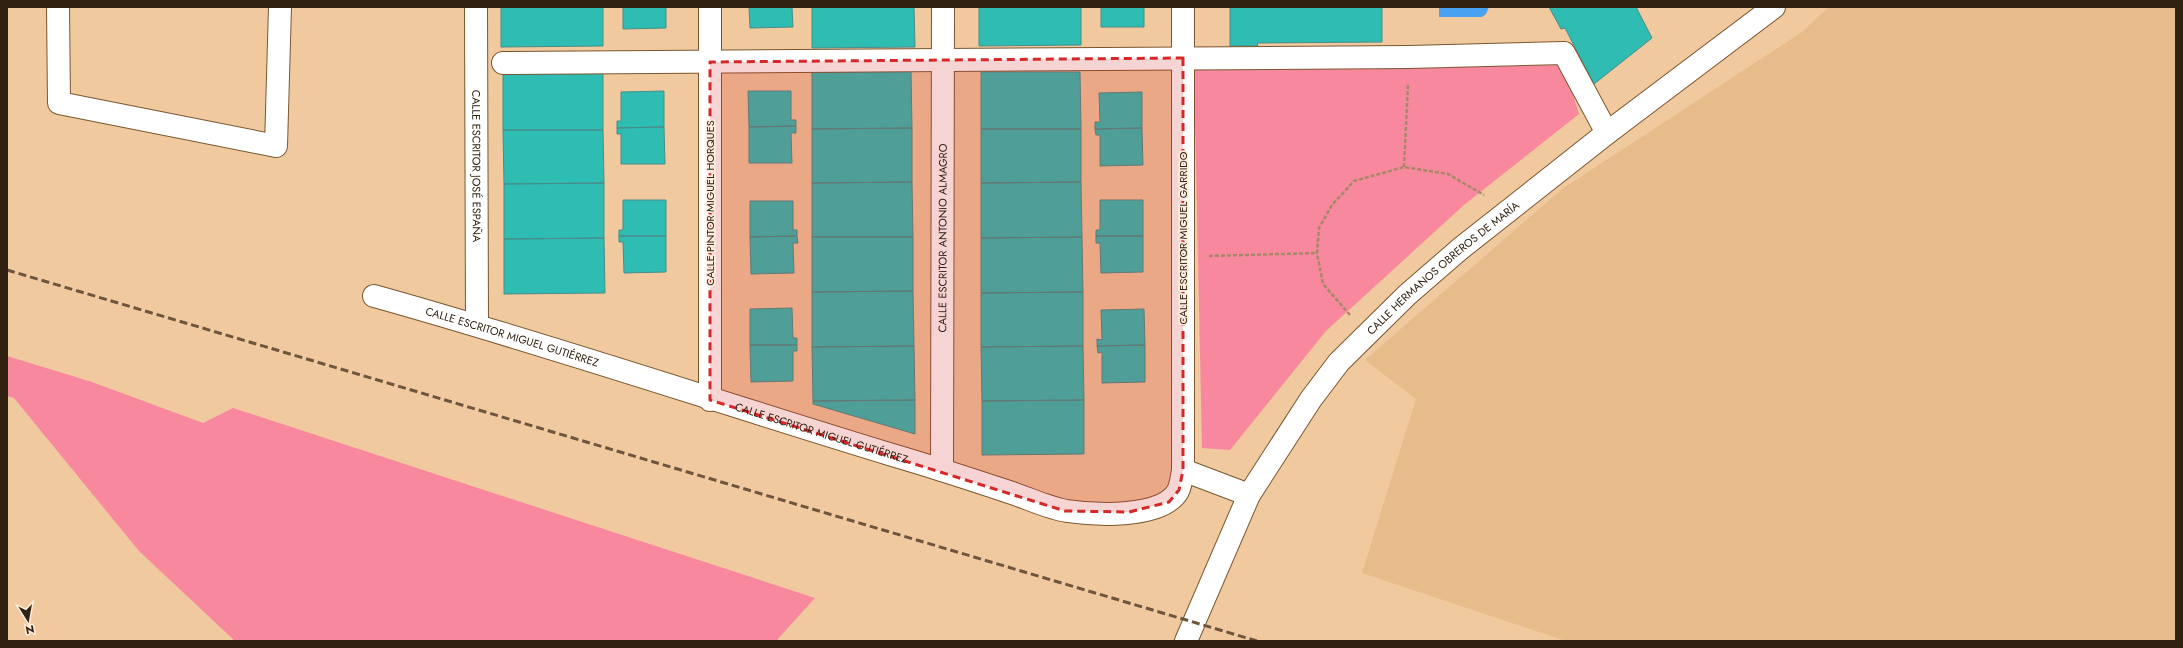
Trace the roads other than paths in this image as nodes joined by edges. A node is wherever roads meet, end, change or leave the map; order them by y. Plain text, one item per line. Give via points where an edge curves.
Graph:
1 (58, 7) edge
2 (280, 7) edge
3 (476, 7) edge
4 (710, 7) edge
5 (943, 7) edge
6 (1183, 7) edge
7 (1774, 7) edge
8 (1183, 58) junction
9 (943, 59) junction
10 (710, 62) junction
11 (502, 63) dead end
12 (1607, 133) junction
13 (374, 296) dead end
14 (477, 324) junction
15 (710, 400) junction
16 (942, 470) junction
17 (1183, 470) junction
18 (1249, 495) junction
19 (1186, 641) edge

1 - 2 street via 59,103 276,146
3 - 14 street, CALLE ESCRITOR JOSÉ ESPAÑA
4 - 10 street, CALLE PINTOR MIGUEL HORQUES
5 - 9 street, CALLE ESCRITOR ANTONIO ALMAGRO
6 - 8 street, CALLE ESCRITOR MIGUEL GARRIDO
7 - 12 street, CALLE HERMANOS OBREROS DE MARÍA
8 - 9 street
8 - 12 street via 1564,53
8 - 17 street, CALLE ESCRITOR MIGUEL GARRIDO
9 - 10 street
9 - 16 street, CALLE ESCRITOR ANTONIO ALMAGRO
10 - 11 street
10 - 15 street, CALLE PINTOR MIGUEL HORQUES
12 - 18 street, CALLE HERMANOS OBREROS DE MARÍA via 1509,210 1407,295 1366,333 1310,399
13 - 14 street, CALLE ESCRITOR MIGUEL GUTIÉRREZ
14 - 15 street, CALLE ESCRITOR MIGUEL GUTIÉRREZ
15 - 16 street, CALLE ESCRITOR MIGUEL GUTIÉRREZ
16 - 17 street, CALLE ESCRITOR MIGUEL GUTIÉRREZ via 1065,511 1101,513 1129,512 1169,502 1179,490
17 - 18 street
18 - 19 street, CALLE HERMANOS OBREROS DE MARÍA

